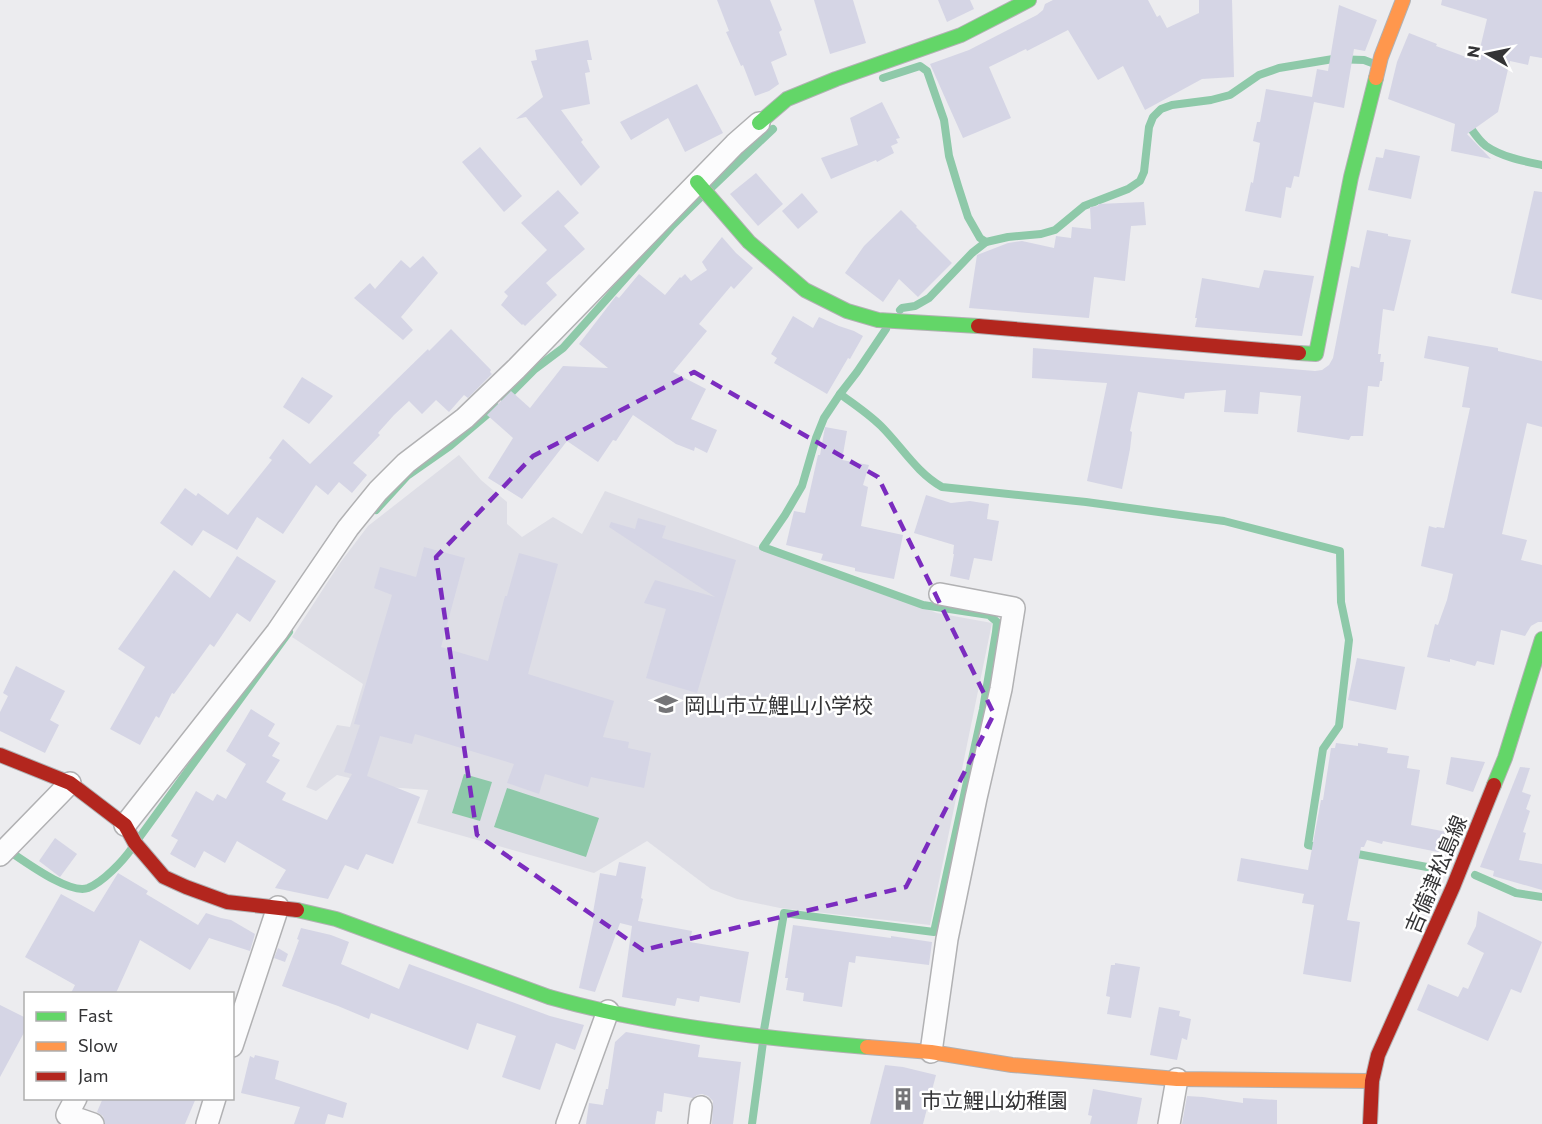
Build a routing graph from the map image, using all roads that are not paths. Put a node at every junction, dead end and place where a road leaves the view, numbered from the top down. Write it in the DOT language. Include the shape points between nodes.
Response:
graph roads {
  1 [pos="1029,0"];
  2 [pos="1403,0"];
  3 [pos="759,123"];
  4 [pos="697,182"];
  5 [pos="940,594"];
  6 [pos="1542,639"];
  7 [pos="0,754"];
  8 [pos="69,783"];
  9 [pos="125,825"];
  10 [pos="0,855"];
  11 [pos="278,907"];
  12 [pos="608,1011"];
  13 [pos="234,1040"];
  14 [pos="931,1052"];
  15 [pos="1177,1079"];
  16 [pos="1372,1081"];
  17 [pos="75,1100"];
  18 [pos="214,1100"];
  19 [pos="93,1124"];
  20 [pos="207,1124"];
  21 [pos="567,1124"];
  22 [pos="1169,1124"];
  23 [pos="1370,1124"];
  1 -- 3 [label="street" via="961,35 787,99"];
  2 -- 4 [label="street" via="1381,57 1351,177 1316,354 878,320 847,311 786,275 749,242"];
  3 -- 4 [label="street"];
  4 -- 9 [label="street" via="516,369 465,418 378,490 277,632"];
  5 -- 14 [label="street" via="1014,609 1001,689 947,939"];
  6 -- 16 [label="street, 吉備津松島線" via="1505,758 1378,1055"];
  7 -- 8 [label="street"];
  8 -- 9 [label="street"];
  8 -- 10 [label="street"];
  9 -- 11 [label="street" via="164,877 227,902"];
  11 -- 12 [label="street" via="336,919 549,997"];
  11 -- 13 [label="street"];
  12 -- 14 [label="street" via="789,1040"];
  12 -- 21 [label="street"];
  14 -- 15 [label="street" via="1012,1065"];
  15 -- 16 [label="street"];
  15 -- 22 [label="street"];
  16 -- 23 [label="street, 吉備津松島線"];
  17 -- 19 [label="street" via="67,1115"];
  18 -- 20 [label="street"];
}
